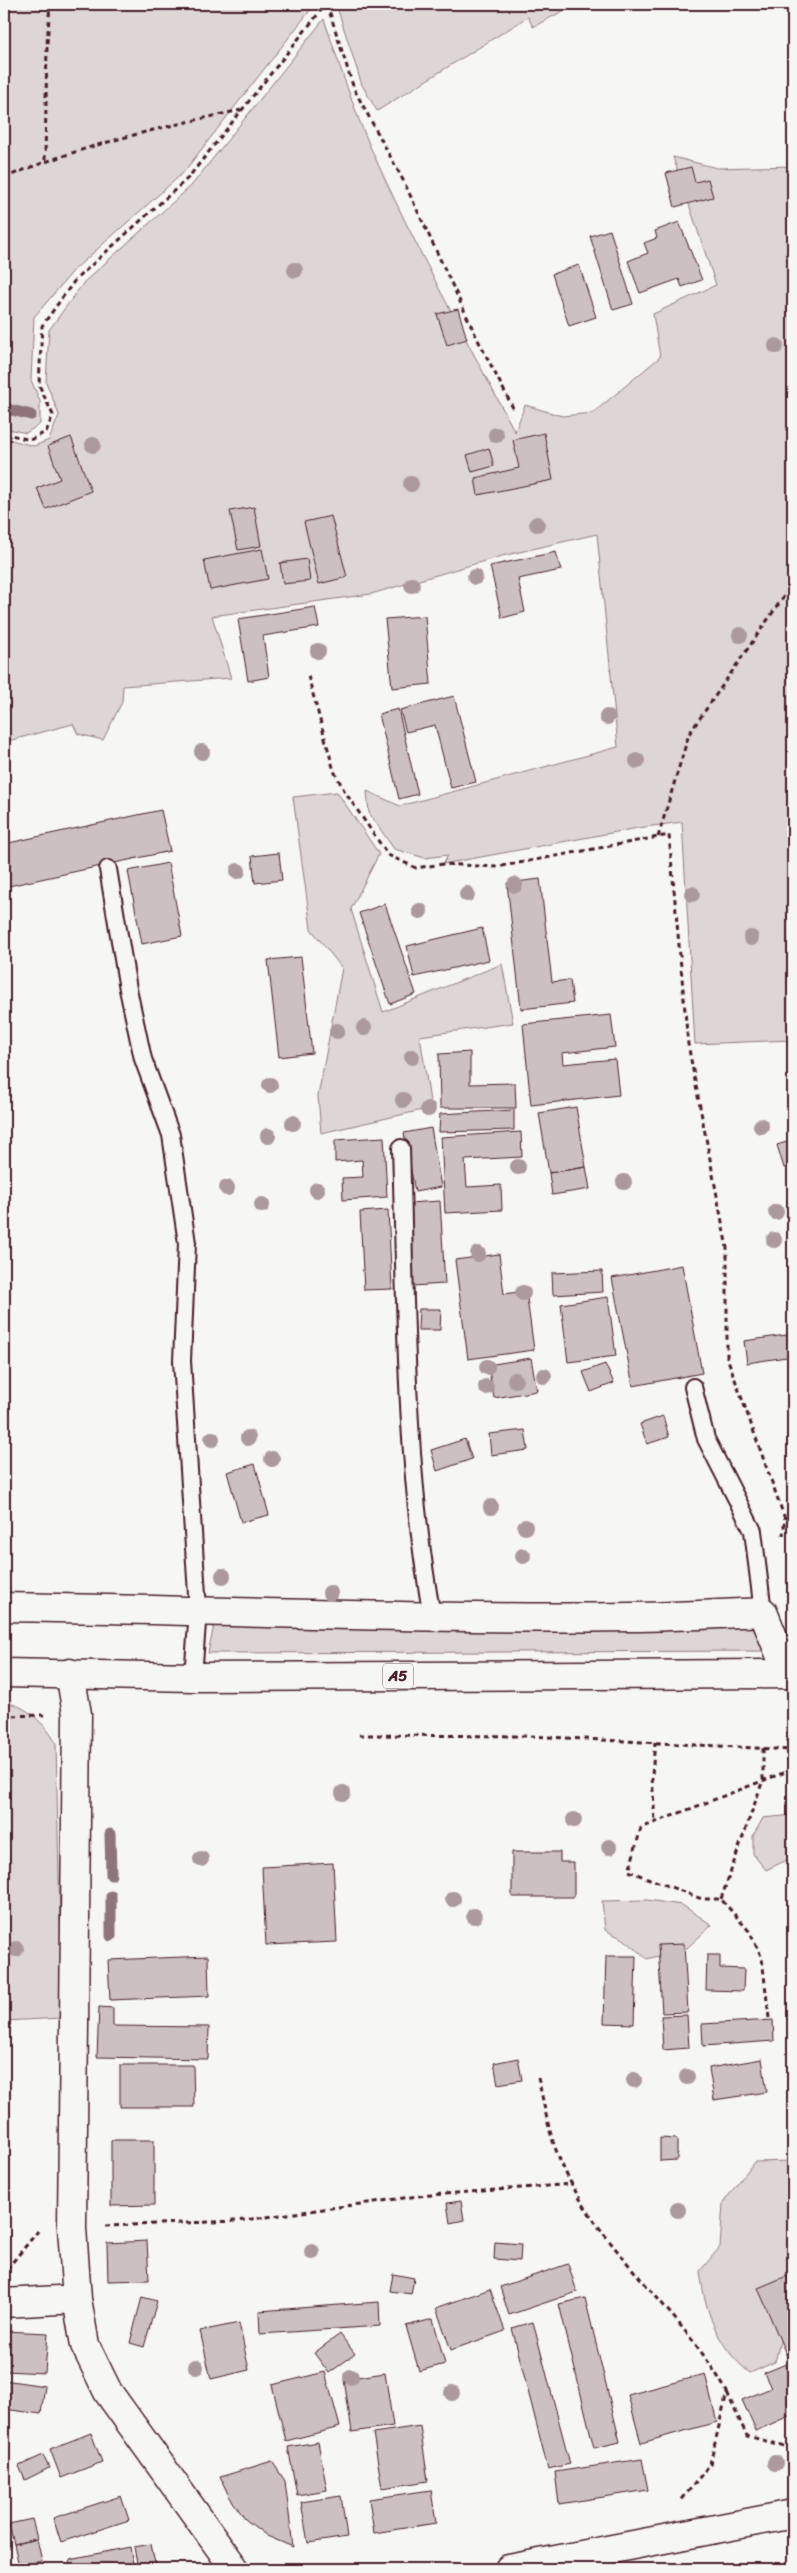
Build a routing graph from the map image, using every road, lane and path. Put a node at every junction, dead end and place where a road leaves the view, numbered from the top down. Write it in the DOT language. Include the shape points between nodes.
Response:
graph roads {
  1 [pos="50,4"];
  2 [pos="327,4"];
  3 [pos="242,110"];
  4 [pos="45,161"];
  5 [pos="4,178"];
  6 [pos="513,408"];
  7 [pos="4,433"];
  8 [pos="793,583"];
  9 [pos="308,676"];
  10 [pos="658,837"];
  11 [pos="108,869"];
  12 [pos="401,1148"];
  13 [pos="693,1387"];
  14 [pos="793,1511"];
  15 [pos="785,1519"];
  16 [pos="783,1538"];
  17 [pos="4,1607"];
  18 [pos="198,1610"];
  19 [pos="763,1612"];
  20 [pos="432,1616"];
  21 [pos="4,1673"];
  22 [pos="70,1673"];
  23 [pos="791,1674"];
  24 [pos="192,1678"];
  25 [pos="77,1714"];
  26 [pos="4,1716"];
  27 [pos="359,1735"];
  28 [pos="654,1742"];
  29 [pos="764,1748"];
  30 [pos="793,1750"];
  31 [pos="793,1769"];
  32 [pos="763,1780"];
  33 [pos="655,1822"];
  34 [pos="721,1899"];
  35 [pos="769,2018"];
  36 [pos="538,2078"];
  37 [pos="573,2184"];
  38 [pos="72,2228"];
  39 [pos="77,2299"];
  40 [pos="4,2303"];
  41 [pos="726,2392"];
  42 [pos="793,2448"];
  43 [pos="679,2503"];
  44 [pos="793,2514"];
  45 [pos="235,2569"];
  46 [pos="509,2569"];
  1 -- 4 [label="path"];
  2 -- 3 [label="path"];
  2 -- 6 [label="path" via="354,89 404,182"];
  3 -- 4 [label="path" via="119,137"];
  3 -- 7 [label="path" via="188,178 75,280 42,326 39,386 53,415 46,432 30,440"];
  4 -- 5 [label="path"];
  8 -- 10 [label="path" via="690,734"];
  9 -- 10 [label="path" via="334,771 345,792 388,854 416,868 443,864 497,867"];
  10 -- 15 [label="path" via="669,835 688,1044 726,1248 727,1357"];
  11 -- 18 [label="lane" via="143,1059 172,1135 187,1243 182,1361"];
  12 -- 20 [label="lane" via="410,1446 419,1536"];
  13 -- 19 [label="lane" via="706,1439 753,1531"];
  14 -- 15 [label="path"];
  15 -- 16 [label="path"];
  17 -- 18 [label="main road"];
  18 -- 20 [label="main road"];
  18 -- 24 [label="lane"];
  19 -- 20 [label="main road" via="630,1617"];
  19 -- 23 [label="main road"];
  21 -- 22 [label="main road, A5 / A5"];
  22 -- 24 [label="main road, A5 / A5"];
  22 -- 25 [label="main road"];
  23 -- 24 [label="main road, A5 / A5"];
  25 -- 26 [label="path"];
  25 -- 38 [label="main road"];
  27 -- 28 [label="path" via="528,1736"];
  28 -- 29 [label="path"];
  28 -- 33 [label="path"];
  29 -- 30 [label="path"];
  29 -- 32 [label="path"];
  31 -- 32 [label="path"];
  32 -- 33 [label="path"];
  32 -- 34 [label="path"];
  33 -- 34 [label="path" via="641,1828 629,1871 702,1899"];
  34 -- 35 [label="path" via="749,1931 762,1958"];
  36 -- 37 [label="path" via="558,2155"];
  37 -- 38 [label="path" via="418,2196 237,2221"];
  37 -- 41 [label="path" via="604,2234 710,2361"];
  38 -- 39 [label="main road"];
  39 -- 40 [label="main road"];
  39 -- 45 [label="main road" via="85,2345 108,2392"];
  41 -- 42 [label="path" via="747,2436"];
  41 -- 43 [label="path" via="710,2464"];
  44 -- 46 [label="main road"];
}
